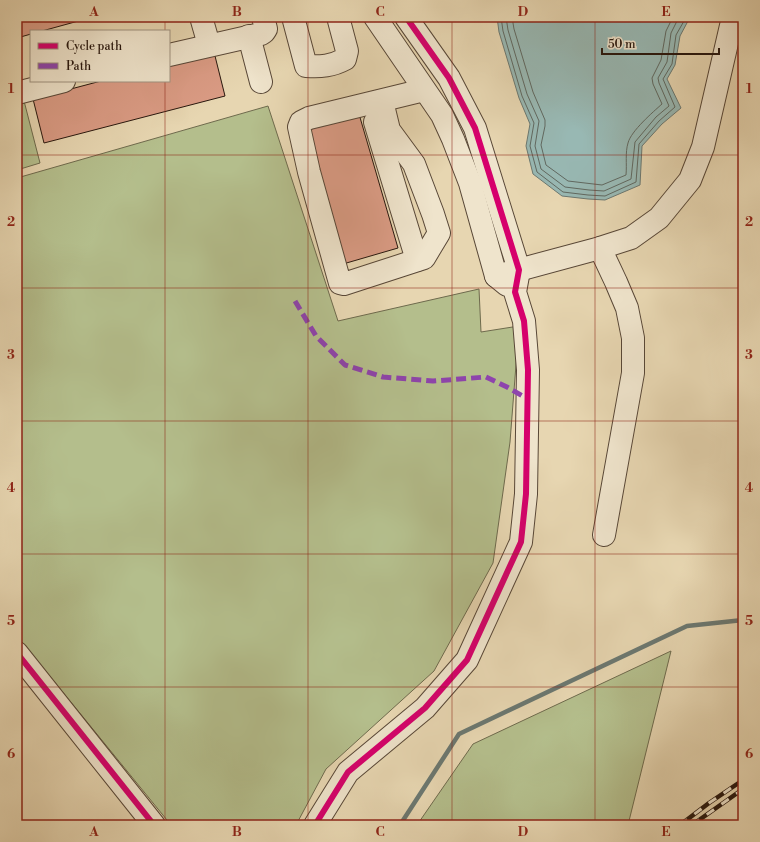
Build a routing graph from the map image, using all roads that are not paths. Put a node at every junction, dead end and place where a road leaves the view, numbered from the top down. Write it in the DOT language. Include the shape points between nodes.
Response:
graph roads {
  1 [pos="201,17"];
  2 [pos="262,17"];
  3 [pos="293,17"];
  4 [pos="338,17"];
  5 [pos="376,17"];
  6 [pos="406,17"];
  7 [pos="733,17"];
  8 [pos="249,36"];
  9 [pos="209,45"];
  10 [pos="170,55"];
  11 [pos="60,82"];
  12 [pos="261,82"];
  13 [pos="424,90"];
  14 [pos="17,93"];
  15 [pos="376,102"];
  16 [pos="600,248"];
  17 [pos="417,260"];
  18 [pos="520,270"];
  19 [pos="496,276"];
  20 [pos="515,292"];
  21 [pos="604,535"];
  22 [pos="17,653"];
  23 [pos="154,825"];
  24 [pos="315,825"];
  1 -- 9 [label="street"];
  2 -- 8 [label="street" via="266,29 264,32"];
  3 -- 4 [label="street" via="306,66 321,67 345,60 347,52"];
  5 -- 13 [label="street"];
  6 -- 18 [label="street" via="449,78 475,128"];
  7 -- 16 [label="street" via="703,147 690,180 658,218 631,238"];
  8 -- 9 [label="street"];
  8 -- 12 [label="street"];
  9 -- 10 [label="street"];
  11 -- 14 [label="street"];
  13 -- 15 [label="street"];
  13 -- 19 [label="street" via="442,115 453,139 470,183"];
  15 -- 17 [label="street"];
  15 -- 17 [label="street" via="388,130 414,164 439,233 424,258"];
  15 -- 17 [label="street" via="301,122 299,127 309,172 340,283 344,284"];
  16 -- 18 [label="street"];
  16 -- 21 [label="street" via="627,308 633,338 633,373"];
  18 -- 19 [label="street"];
  18 -- 20 [label="street"];
  19 -- 20 [label="street"];
  20 -- 24 [label="street" via="524,321 528,370 526,494 520,542 467,660 425,708 348,772"];
  22 -- 23 [label="street"];
}
